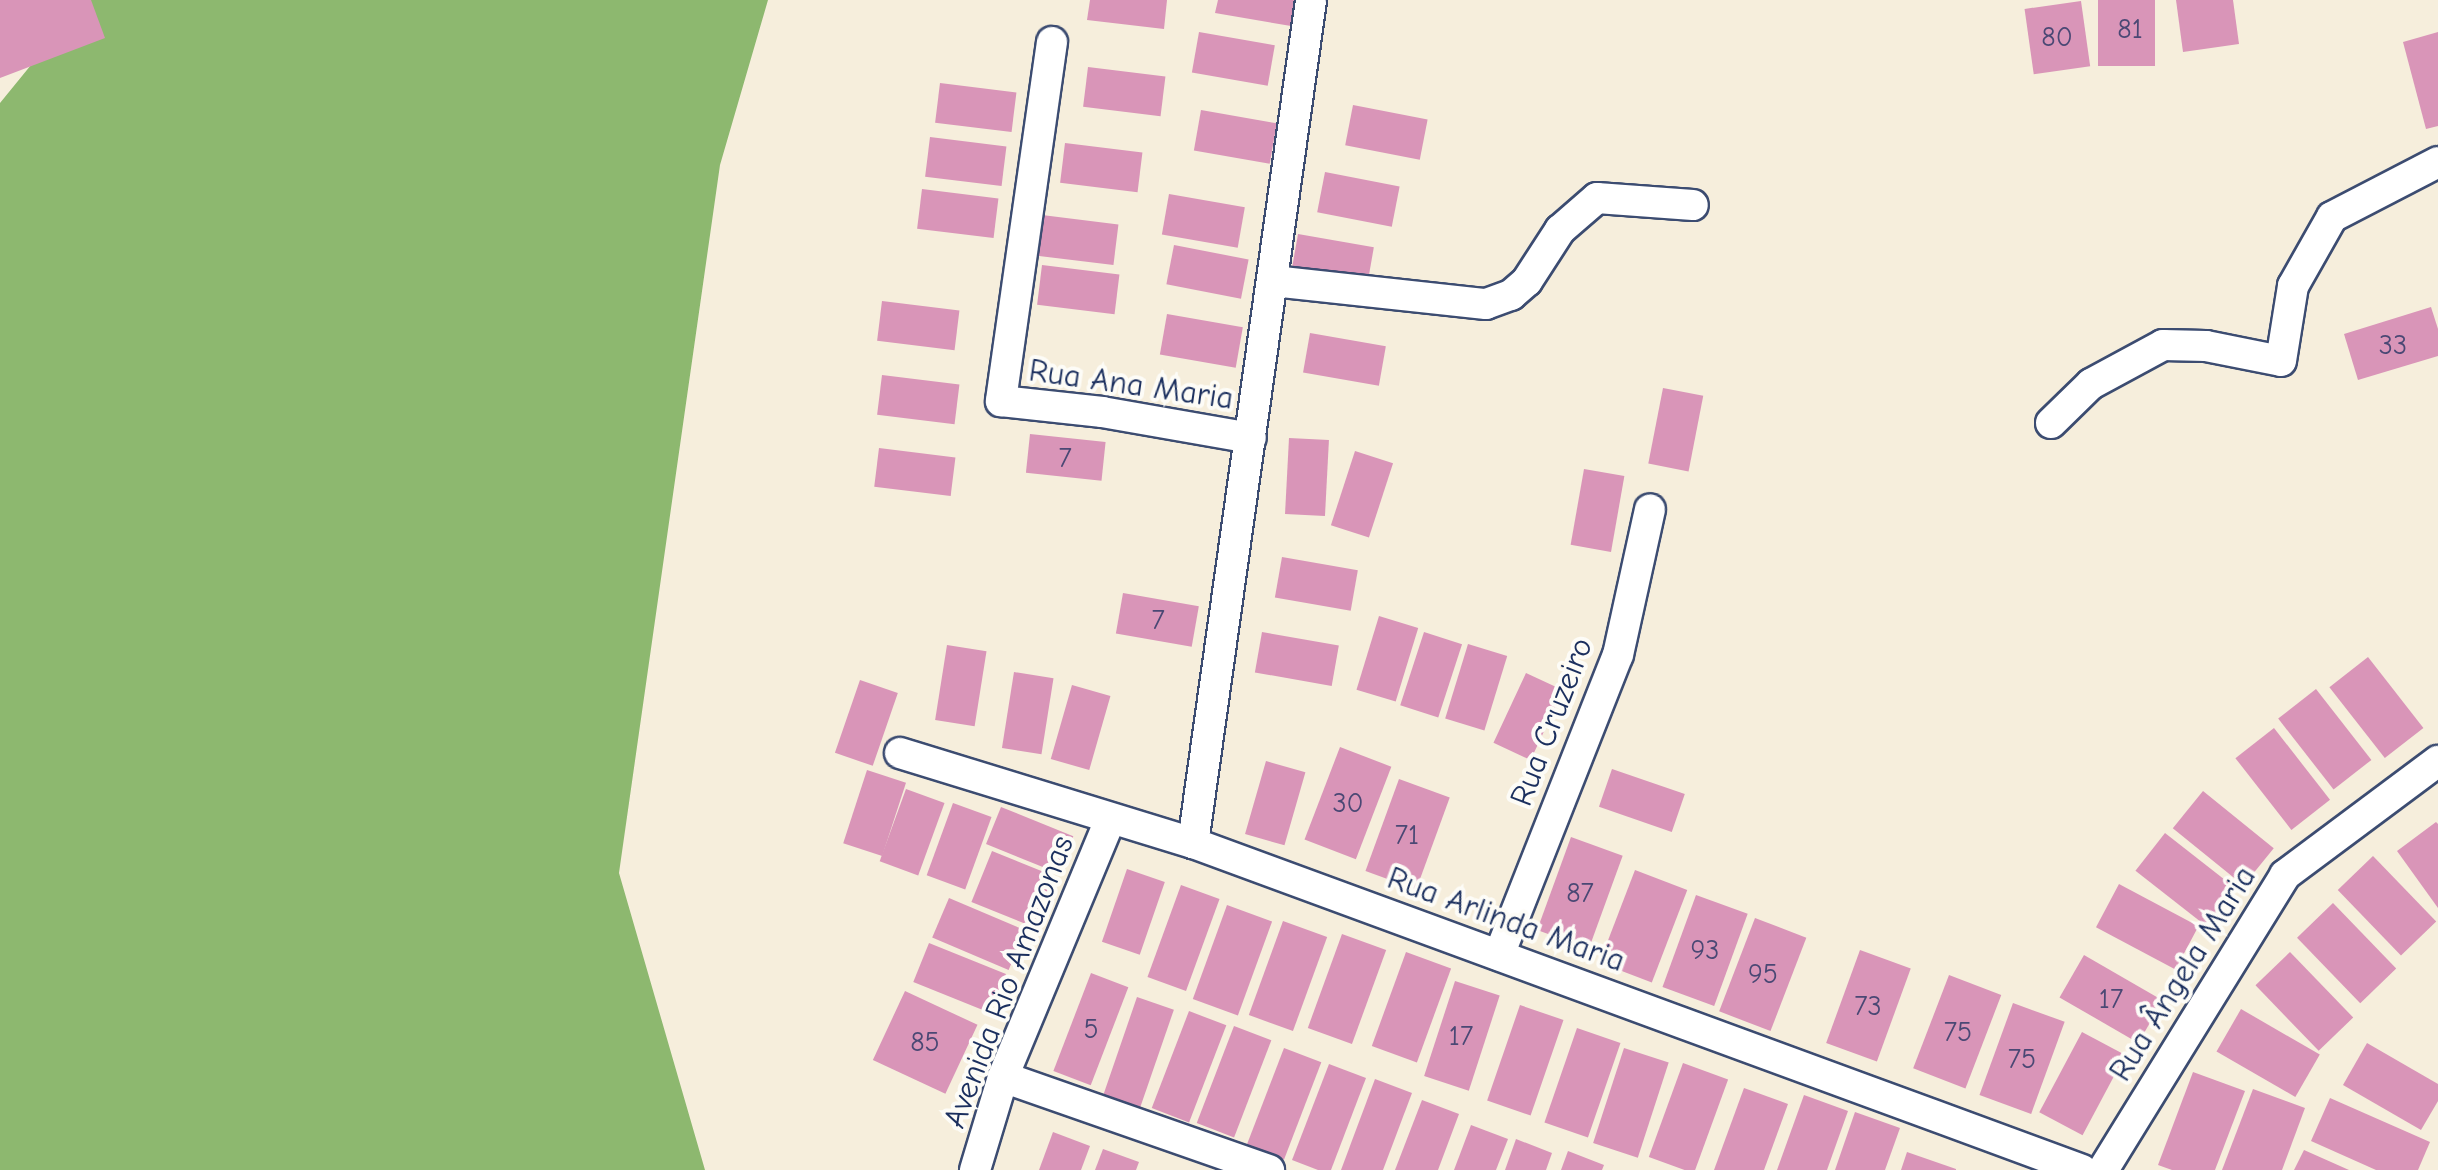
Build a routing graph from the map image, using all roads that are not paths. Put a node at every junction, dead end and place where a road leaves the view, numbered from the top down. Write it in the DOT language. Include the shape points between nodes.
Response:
graph roads {
  1 [pos="1311,0"];
  2 [pos="1052,42"];
  3 [pos="2438,162"];
  4 [pos="1693,205"];
  5 [pos="1273,282"];
  6 [pos="2051,423"];
  7 [pos="1251,438"];
  8 [pos="1650,509"];
  9 [pos="900,753"];
  10 [pos="2438,761"];
  11 [pos="1110,820"];
  12 [pos="1193,843"];
  13 [pos="1498,954"];
  14 [pos="1003,1077"];
  15 [pos="975,1170"];
  16 [pos="1269,1170"];
  17 [pos="2082,1170"];
  18 [pos="2102,1170"];
  1 -- 5 [label="street"];
  2 -- 7 [label="street, Rua Ana Maria" via="1001,401"];
  3 -- 6 [label="street" via="2332,218 2293,286 2280,361 2164,345 2091,384"];
  4 -- 5 [label="street" via="1596,198 1560,230 1527,282 1486,304"];
  5 -- 7 [label="street"];
  7 -- 12 [label="street"];
  8 -- 13 [label="street, Rua Cruzeiro" via="1618,655"];
  9 -- 11 [label="street, Rua Arlinda Maria"];
  10 -- 18 [label="street, Rua Ângela Maria" via="2285,875"];
  11 -- 12 [label="street, Rua Arlinda Maria"];
  11 -- 14 [label="street, Avenida Rio Amazonas"];
  12 -- 13 [label="street, Rua Arlinda Maria"];
  13 -- 17 [label="street, Rua Arlinda Maria"];
  14 -- 15 [label="street, Avenida Rio Amazonas"];
  14 -- 16 [label="street"];
}
